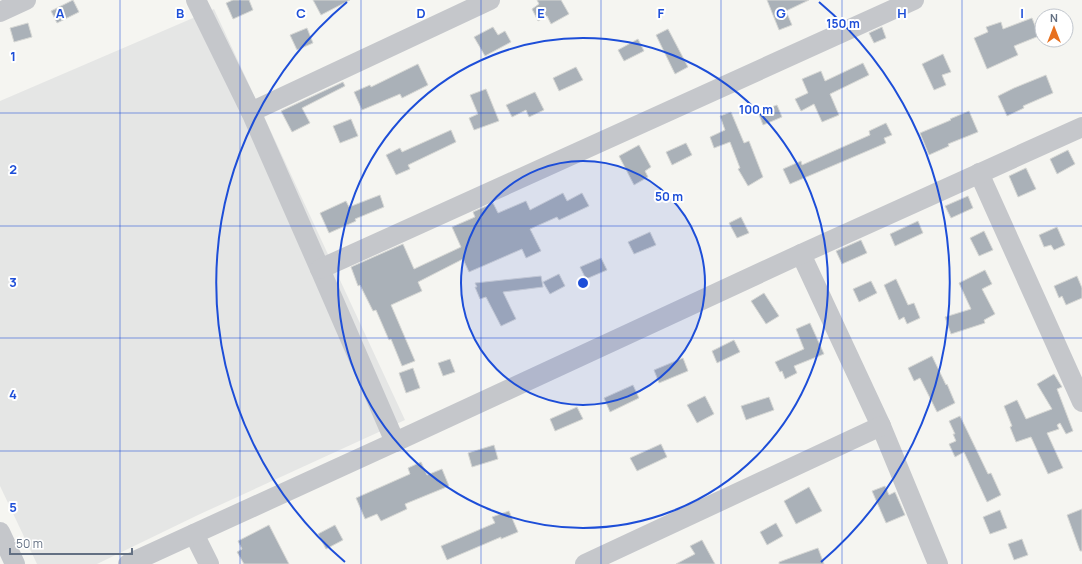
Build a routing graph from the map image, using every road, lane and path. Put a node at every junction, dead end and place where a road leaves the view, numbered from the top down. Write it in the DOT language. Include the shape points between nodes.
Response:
graph roads {
  1 [pos="26,0"];
  2 [pos="196,0"];
  3 [pos="490,0"];
  4 [pos="914,0"];
  5 [pos="0,12"];
  6 [pos="251,112"];
  7 [pos="1082,127"];
  8 [pos="979,173"];
  9 [pos="801,254"];
  10 [pos="320,269"];
  11 [pos="1082,402"];
  12 [pos="881,426"];
  13 [pos="394,442"];
  14 [pos="0,532"];
  15 [pos="194,534"];
  16 [pos="15,564"];
  17 [pos="128,564"];
  18 [pos="209,564"];
  19 [pos="585,564"];
  20 [pos="938,564"];
  1 -- 5 [label="street"];
  2 -- 6 [label="street"];
  3 -- 6 [label="street"];
  4 -- 10 [label="street"];
  6 -- 10 [label="street"];
  7 -- 8 [label="street"];
  8 -- 9 [label="street"];
  8 -- 11 [label="street"];
  9 -- 12 [label="street"];
  9 -- 13 [label="street"];
  10 -- 13 [label="street"];
  12 -- 19 [label="street"];
  12 -- 20 [label="street"];
  13 -- 15 [label="street"];
  14 -- 16 [label="street"];
  15 -- 17 [label="street"];
  15 -- 18 [label="street"];
}
